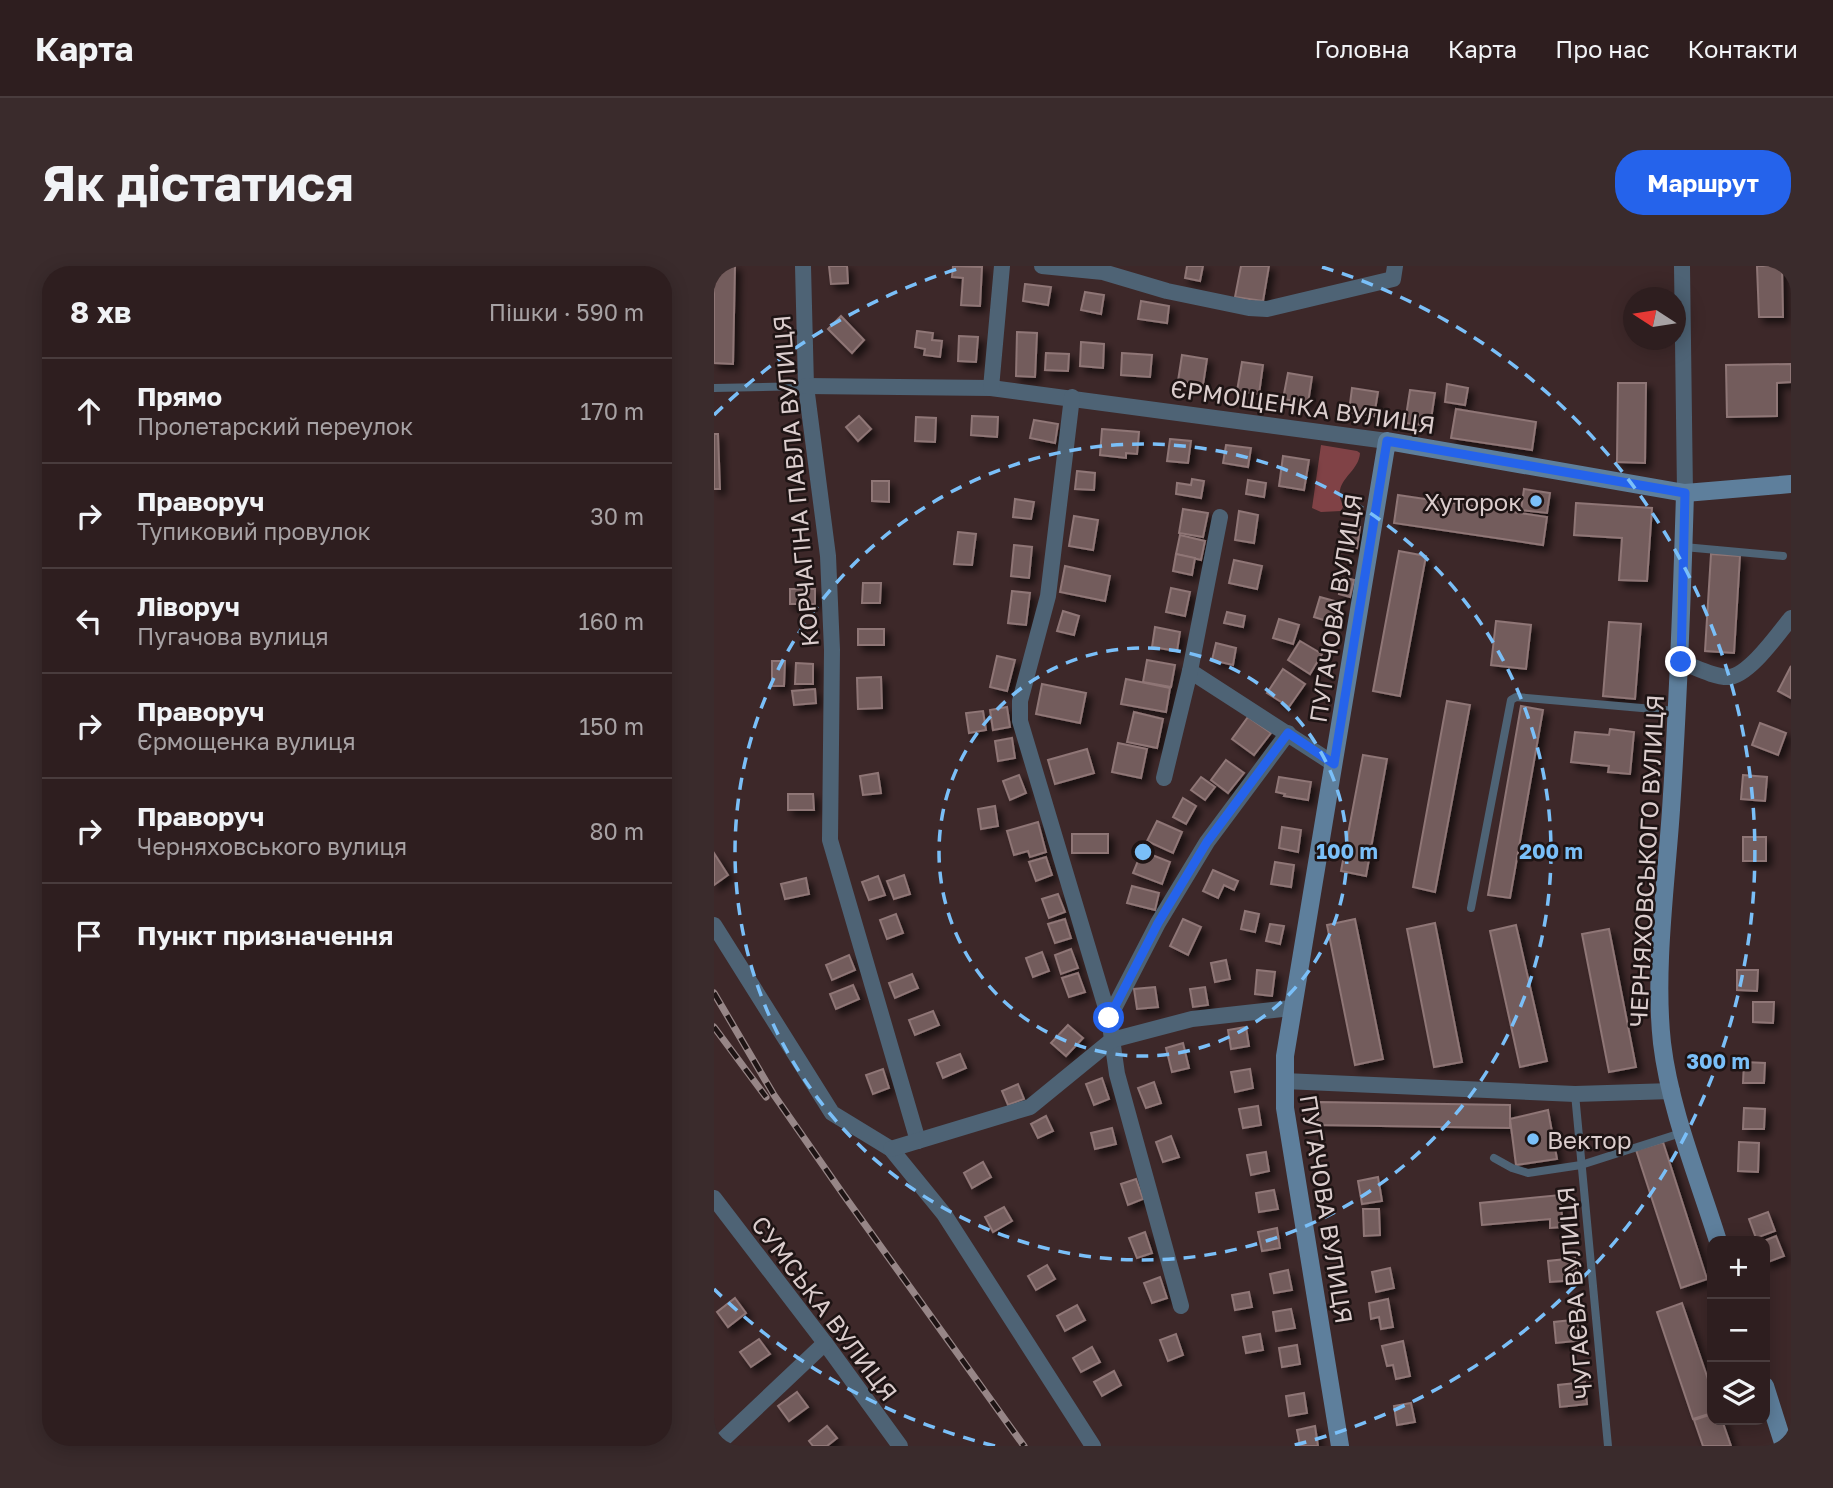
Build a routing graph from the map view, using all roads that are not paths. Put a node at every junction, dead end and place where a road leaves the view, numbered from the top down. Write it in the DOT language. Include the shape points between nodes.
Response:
graph roads {
  1 [pos="803,266"];
  2 [pos="1002,266"];
  3 [pos="1042,266"];
  4 [pos="1395,266"];
  5 [pos="1682,266"];
  6 [pos="806,386"];
  7 [pos="991,387"];
  8 [pos="714,388"];
  9 [pos="1072,397"];
  10 [pos="1387,441"];
  11 [pos="1791,484"];
  12 [pos="1685,493"];
  13 [pos="1220,517"];
  14 [pos="1684,547"];
  15 [pos="1783,556"];
  16 [pos="1791,618"];
  17 [pos="1681,662"];
  18 [pos="1190,671"];
  19 [pos="1678,711"];
  20 [pos="1288,733"];
  21 [pos="1334,764"];
  22 [pos="1164,778"];
  23 [pos="1471,908"];
  24 [pos="714,925"];
  25 [pos="1292,1008"];
  26 [pos="1109,1018"];
  27 [pos="1112,1040"];
  28 [pos="1284,1081"];
  29 [pos="1672,1091"];
  30 [pos="1575,1094"];
  31 [pos="1684,1133"];
  32 [pos="918,1141"];
  33 [pos="891,1149"];
  34 [pos="1494,1158"];
  35 [pos="1581,1165"];
  36 [pos="714,1198"];
  37 [pos="1716,1236"];
  38 [pos="1181,1306"];
  39 [pos="825,1343"];
  40 [pos="1770,1402"];
  41 [pos="716,1446"];
  42 [pos="900,1446"];
  43 [pos="1093,1446"];
  44 [pos="1340,1446"];
  45 [pos="1608,1446"];
  46 [pos="1784,1446"];
  1 -- 6 [label="street, КОРЧАГІНА ПАВЛА ВУЛИЦЯ"];
  2 -- 7 [label="street"];
  3 -- 4 [label="street" via="1103,272 1267,309 1393,279"];
  5 -- 12 [label="street, ЧЕРНЯХОВСЬКОГО ВУЛИЦЯ"];
  6 -- 7 [label="street, ЄРМОЩЕНКА ВУЛИЦЯ"];
  6 -- 8 [label="lane"];
  6 -- 32 [label="street, КОРЧАГІНА ПАВЛА ВУЛИЦЯ" via="828,556 830,840"];
  7 -- 9 [label="street, ЄРМОЩЕНКА ВУЛИЦЯ"];
  9 -- 10 [label="street, ЄРМОЩЕНКА ВУЛИЦЯ"];
  9 -- 26 [label="street" via="1048,596 1020,701 1020,721"];
  10 -- 12 [label="street, ЄРМОЩЕНКА ВУЛИЦЯ"];
  10 -- 21 [label="street, ПУГАЧОВА ВУЛИЦЯ"];
  11 -- 12 [label="street, ЄРМОЩЕНКА ВУЛИЦЯ"];
  12 -- 14 [label="street, ЧЕРНЯХОВСЬКОГО ВУЛИЦЯ"];
  13 -- 18 [label="street"];
  14 -- 15 [label="lane"];
  14 -- 17 [label="street, ЧЕРНЯХОВСЬКОГО ВУЛИЦЯ"];
  16 -- 17 [label="street" via="1737,676 1725,677"];
  17 -- 19 [label="street, ЧЕРНЯХОВСЬКОГО ВУЛИЦЯ"];
  18 -- 20 [label="street"];
  18 -- 22 [label="street"];
  19 -- 23 [label="lane" via="1511,700"];
  19 -- 29 [label="street, ЧЕРНЯХОВСЬКОГО ВУЛИЦЯ" via="1660,1006"];
  20 -- 21 [label="street"];
  20 -- 26 [label="street" via="1207,842"];
  21 -- 25 [label="street, ПУГАЧОВА ВУЛИЦЯ"];
  24 -- 33 [label="street" via="832,1113"];
  25 -- 27 [label="street" via="1192,1018"];
  25 -- 28 [label="street, ПУГАЧОВА ВУЛИЦЯ"];
  26 -- 27 [label="street"];
  27 -- 32 [label="street" via="1030,1107"];
  27 -- 38 [label="street" via="1116,1074"];
  28 -- 30 [label="street"];
  28 -- 44 [label="street, ПУГАЧОВА ВУЛИЦЯ" via="1284,1108"];
  29 -- 30 [label="street"];
  29 -- 31 [label="street, ЧЕРНЯХОВСЬКОГО ВУЛИЦЯ"];
  30 -- 35 [label="lane, ЧУГАЄВА ВУЛИЦЯ"];
  31 -- 35 [label="lane"];
  31 -- 37 [label="street, ЧЕРНЯХОВСЬКОГО ВУЛИЦЯ"];
  32 -- 33 [label="street"];
  33 -- 43 [label="street" via="944,1214"];
  34 -- 35 [label="lane" via="1528,1172"];
  35 -- 45 [label="lane, ЧУГАЄВА ВУЛИЦЯ"];
  36 -- 39 [label="street, СУМСЬКА ВУЛИЦЯ"];
  39 -- 41 [label="street"];
  39 -- 42 [label="street, СУМСЬКА ВУЛИЦЯ"];
  40 -- 46 [label="street"];
}
